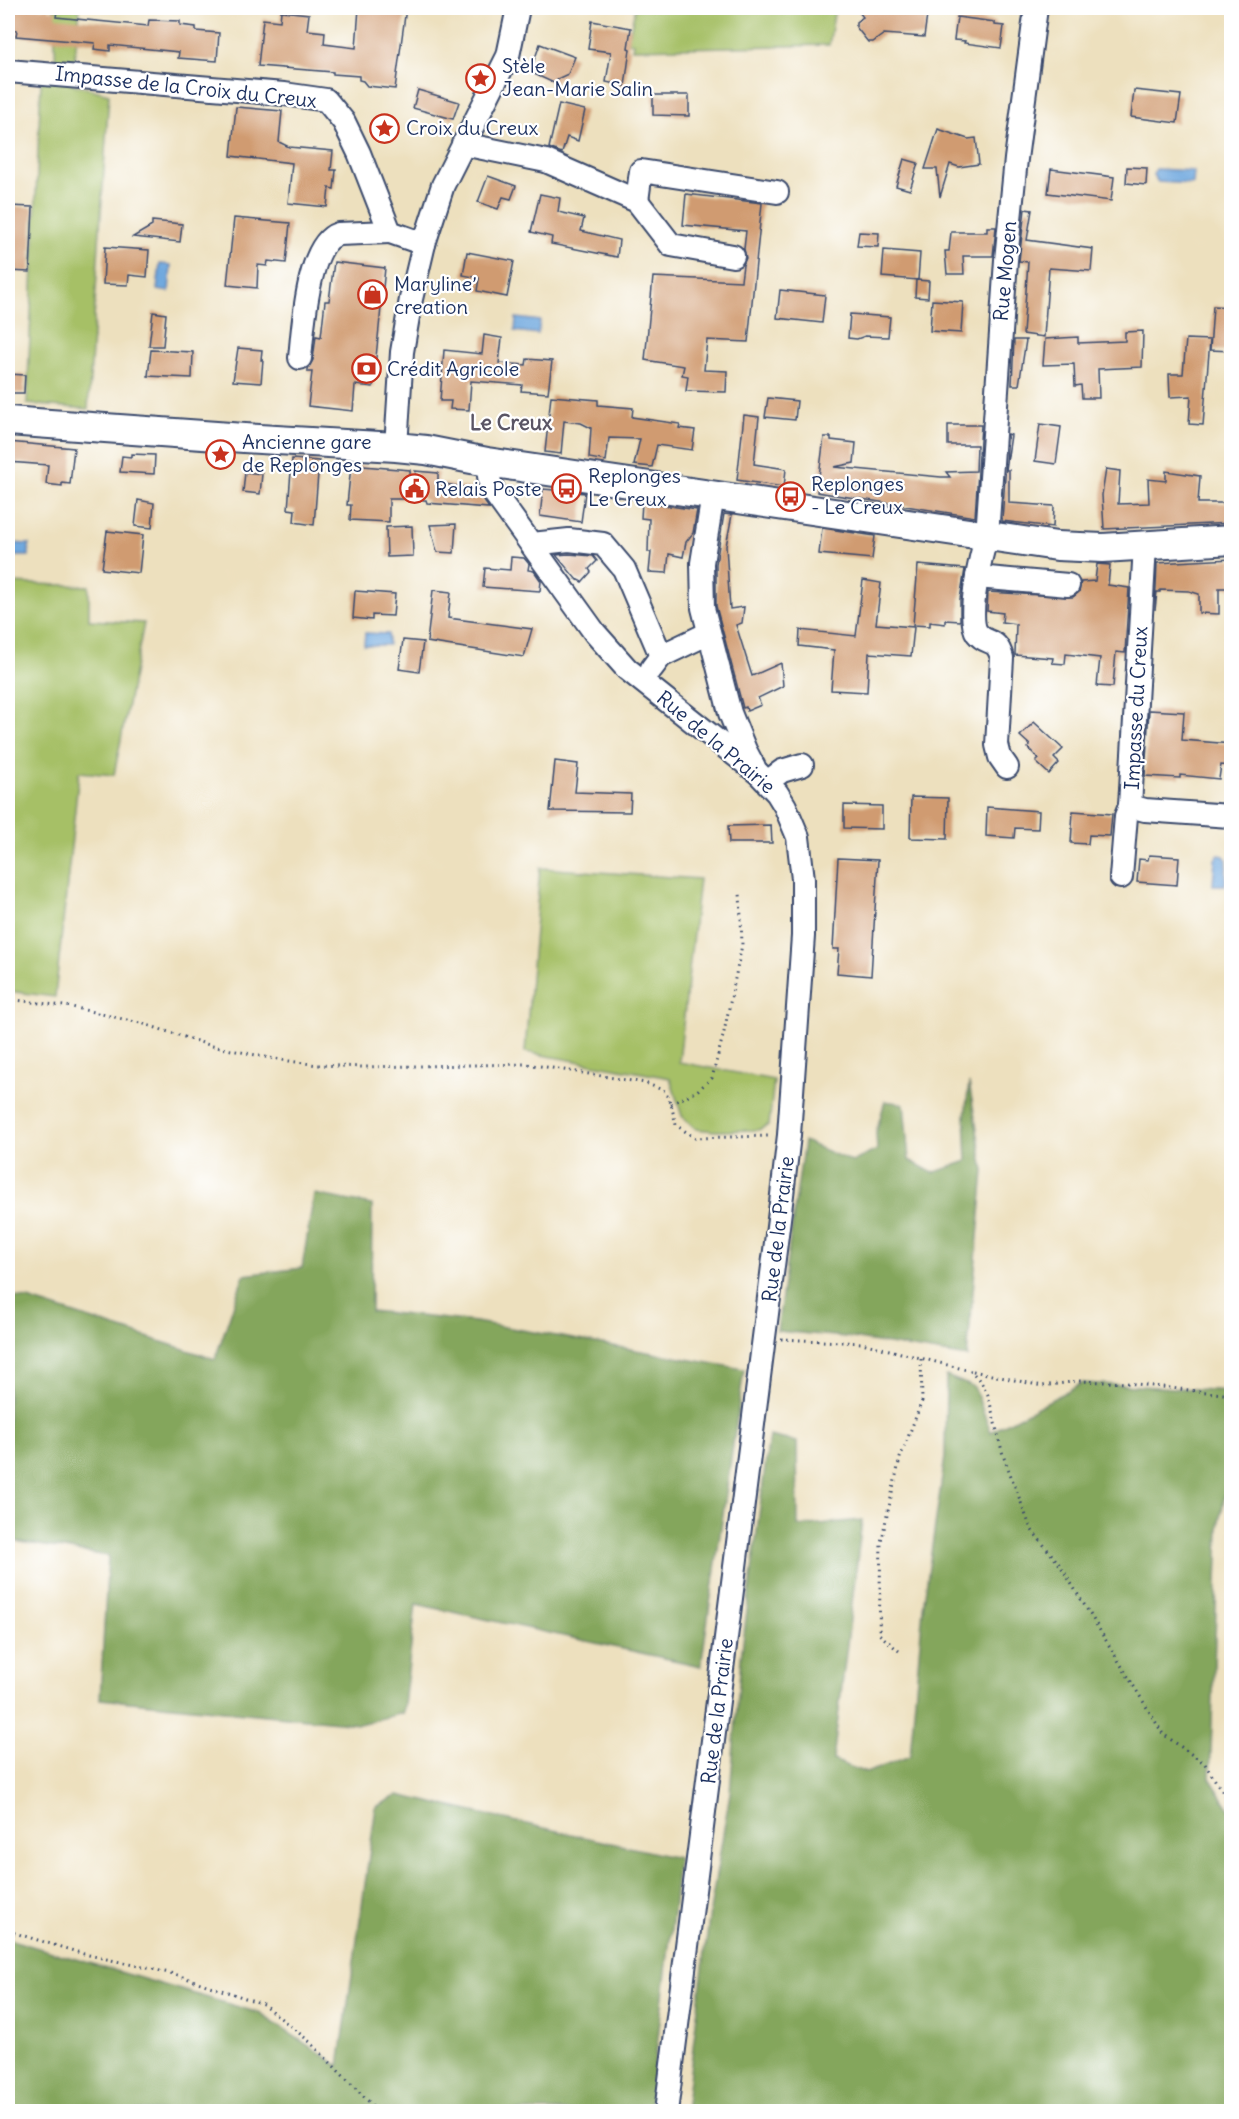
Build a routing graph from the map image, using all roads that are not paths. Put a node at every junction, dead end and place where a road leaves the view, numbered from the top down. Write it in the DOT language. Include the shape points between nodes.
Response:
graph roads {
  1 [pos="518,8"];
  2 [pos="1036,8"];
  3 [pos="8,70"];
  4 [pos="463,144"];
  5 [pos="777,192"];
  6 [pos="637,201"];
  7 [pos="390,232"];
  8 [pos="424,244"];
  9 [pos="733,256"];
  10 [pos="300,358"];
  11 [pos="8,421"];
  12 [pos="396,447"];
  13 [pos="487,462"];
  14 [pos="712,495"];
  15 [pos="987,536"];
  16 [pos="1232,540"];
  17 [pos="532,544"];
  18 [pos="1145,545"];
  19 [pos="977,577"];
  20 [pos="1068,585"];
  21 [pos="709,633"];
  22 [pos="662,656"];
  23 [pos="642,680"];
  24 [pos="730,713"];
  25 [pos="703,728"];
  26 [pos="802,765"];
  27 [pos="1006,767"];
  28 [pos="762,778"];
  29 [pos="1130,806"];
  30 [pos="1230,816"];
  31 [pos="1120,877"];
  32 [pos="666,2112"];
  1 -- 4 [label="street" via="508,56"];
  2 -- 15 [label="street, Rue Mogen" via="1006,260"];
  3 -- 7 [label="street, Impasse de la Croix du Creux" via="326,100 344,122"];
  4 -- 6 [label="street" via="546,161"];
  4 -- 8 [label="street" via="443,185"];
  5 -- 6 [label="street" via="641,171"];
  6 -- 9 [label="street" via="671,245"];
  7 -- 8 [label="street"];
  7 -- 10 [label="street" via="330,236 321,249 308,289"];
  8 -- 12 [label="street" via="402,352"];
  11 -- 12 [label="main road"];
  12 -- 13 [label="main road"];
  13 -- 14 [label="main road"];
  13 -- 17 [label="street, Rue de la Prairie" via="495,494"];
  14 -- 15 [label="main road"];
  14 -- 21 [label="street" via="702,582"];
  15 -- 18 [label="main road" via="1057,546"];
  15 -- 19 [label="street, Rue Mogen"];
  16 -- 18 [label="main road"];
  17 -- 22 [label="street" via="569,540 603,544 624,569"];
  17 -- 23 [label="street, Rue de la Prairie" via="595,633"];
  18 -- 29 [label="street, Impasse du Creux"];
  19 -- 20 [label="street"];
  19 -- 27 [label="street, Rue Mogen" via="975,631 993,642 1002,658 997,745"];
  21 -- 22 [label="street"];
  21 -- 24 [label="street"];
  22 -- 23 [label="street"];
  23 -- 25 [label="street, Rue de la Prairie"];
  24 -- 25 [label="street"];
  24 -- 28 [label="street"];
  25 -- 28 [label="street, Rue de la Prairie"];
  26 -- 28 [label="street"];
  28 -- 32 [label="street, Rue de la Prairie" via="793,819 803,879 803,936 789,1135"];
  29 -- 30 [label="street, Impasse du Creux"];
  29 -- 31 [label="street"];
}
